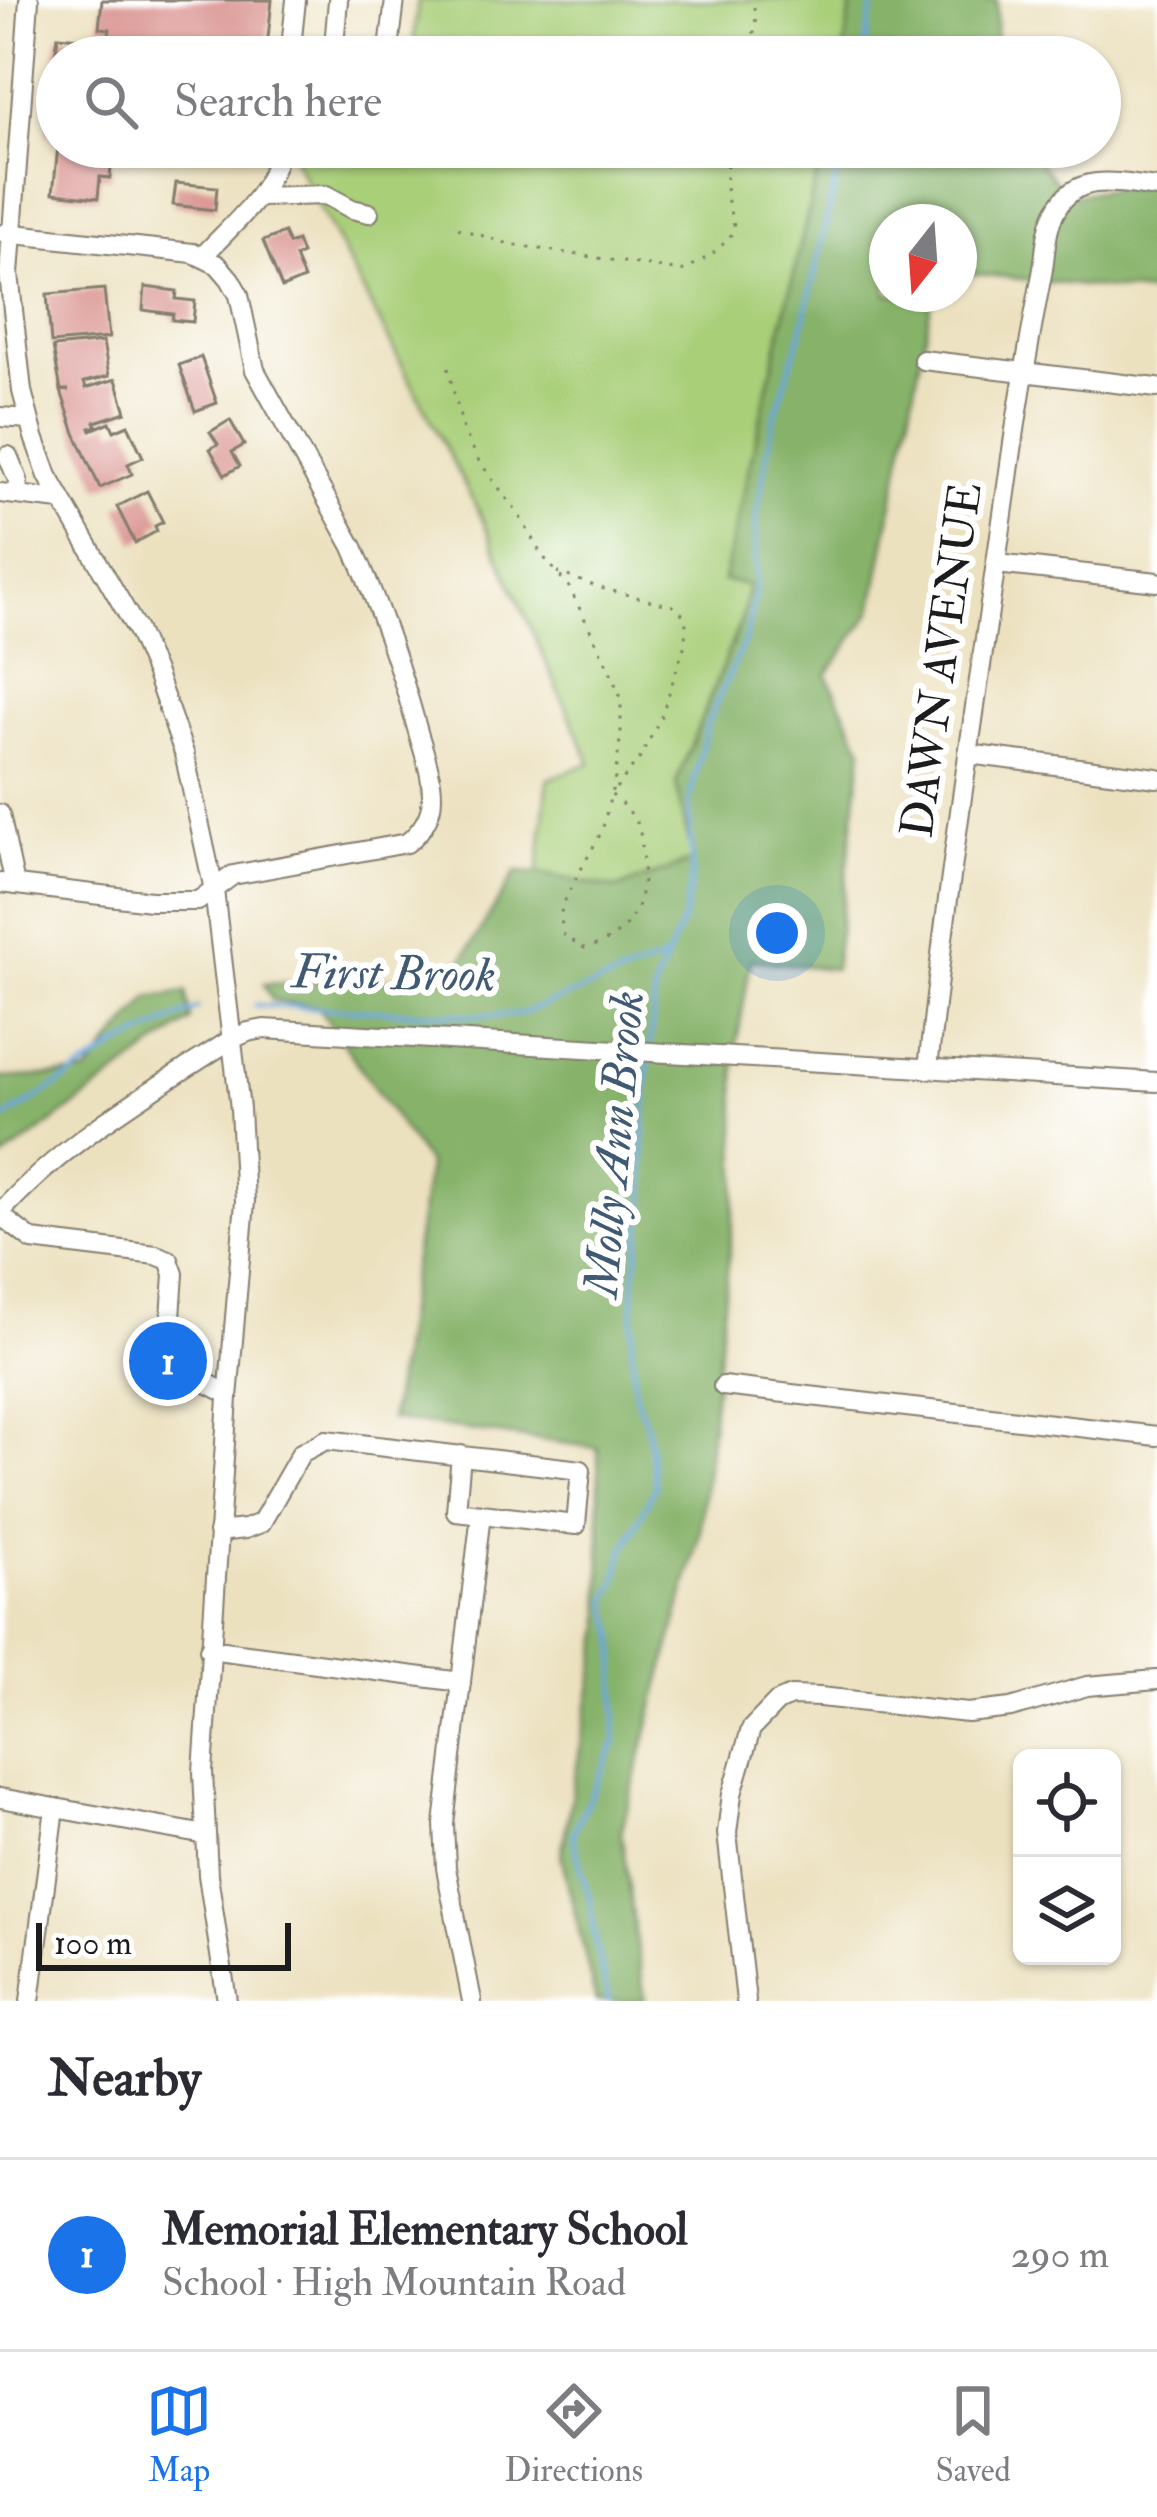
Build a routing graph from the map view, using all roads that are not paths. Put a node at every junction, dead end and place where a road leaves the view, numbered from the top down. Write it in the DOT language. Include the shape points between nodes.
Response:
graph roads {
  1 [pos="29,0"];
  2 [pos="296,0"];
  3 [pos="338,0"];
  4 [pos="394,0"];
  5 [pos="292,36"];
  6 [pos="335,36"];
  7 [pos="390,36"];
  8 [pos="0,60"];
  9 [pos="24,62"];
  10 [pos="274,168"];
  11 [pos="1157,188"];
  12 [pos="259,197"];
  13 [pos="369,213"];
  14 [pos="6,233"];
  15 [pos="203,256"];
  16 [pos="923,360"];
  17 [pos="1023,372"];
  18 [pos="1157,388"];
  19 [pos="0,417"];
  20 [pos="29,419"];
  21 [pos="4,456"];
  22 [pos="41,458"];
  23 [pos="8,494"];
  24 [pos="60,500"];
  25 [pos="997,564"];
  26 [pos="1157,582"];
  27 [pos="968,754"];
  28 [pos="1157,778"];
  29 [pos="0,814"];
  30 [pos="8,884"];
  31 [pos="214,890"];
  32 [pos="232,1039"];
  33 [pos="928,1069"];
  34 [pos="1157,1082"];
  35 [pos="0,1214"];
  36 [pos="723,1386"];
  37 [pos="228,1394"];
  38 [pos="1157,1436"];
  39 [pos="461,1455"];
  40 [pos="481,1514"];
  41 [pos="218,1532"];
  42 [pos="209,1649"];
  43 [pos="1157,1680"];
  44 [pos="460,1682"];
  45 [pos="0,1798"];
  46 [pos="55,1808"];
  47 [pos="206,1835"];
  48 [pos="30,2001"];
  49 [pos="227,2001"];
  50 [pos="472,2001"];
  51 [pos="746,2001"];
  1 -- 9 [label="street"];
  2 -- 5 [label="street"];
  3 -- 6 [label="street"];
  4 -- 7 [label="street"];
  8 -- 9 [label="street"];
  9 -- 14 [label="street"];
  10 -- 12 [label="street"];
  11 -- 17 [label="street, DAWN AVENUE" via="1088,183 1059,205"];
  12 -- 13 [label="street" via="326,195"];
  12 -- 15 [label="street"];
  14 -- 15 [label="street"];
  14 -- 20 [label="street"];
  15 -- 31 [label="street" via="239,296 255,370 359,561 405,684 432,796 425,824 396,848 233,875"];
  16 -- 17 [label="street"];
  17 -- 18 [label="street"];
  17 -- 25 [label="street, DAWN AVENUE"];
  19 -- 20 [label="street"];
  20 -- 22 [label="street"];
  21 -- 22 [label="street"];
  21 -- 23 [label="street" via="18,480"];
  22 -- 24 [label="street"];
  23 -- 24 [label="street"];
  24 -- 31 [label="street" via="156,674 194,791"];
  25 -- 26 [label="street"];
  25 -- 27 [label="street, DAWN AVENUE"];
  27 -- 28 [label="street"];
  27 -- 33 [label="street, DAWN AVENUE"];
  29 -- 30 [label="street"];
  30 -- 31 [label="street" via="151,901 198,901"];
  31 -- 32 [label="street"];
  32 -- 33 [label="street" via="264,1029"];
  32 -- 35 [label="street" via="75,1145"];
  32 -- 37 [label="street" via="245,1202"];
  33 -- 34 [label="street"];
  35 -- 37 [label="street" via="32,1240 169,1260 176,1367"];
  36 -- 38 [label="street"];
  37 -- 41 [label="street"];
  39 -- 40 [label="street" via="456,1511"];
  39 -- 40 [label="street" via="581,1470 576,1525"];
  39 -- 41 [label="street" via="326,1440 301,1454 261,1522"];
  40 -- 44 [label="street"];
  41 -- 42 [label="street"];
  42 -- 44 [label="street"];
  42 -- 47 [label="street"];
  43 -- 51 [label="street" via="1087,1686 968,1713 820,1696 777,1702 751,1730 727,1833"];
  44 -- 50 [label="street" via="444,1845"];
  45 -- 46 [label="street"];
  46 -- 47 [label="street"];
  46 -- 48 [label="street"];
  47 -- 49 [label="street"];
}
